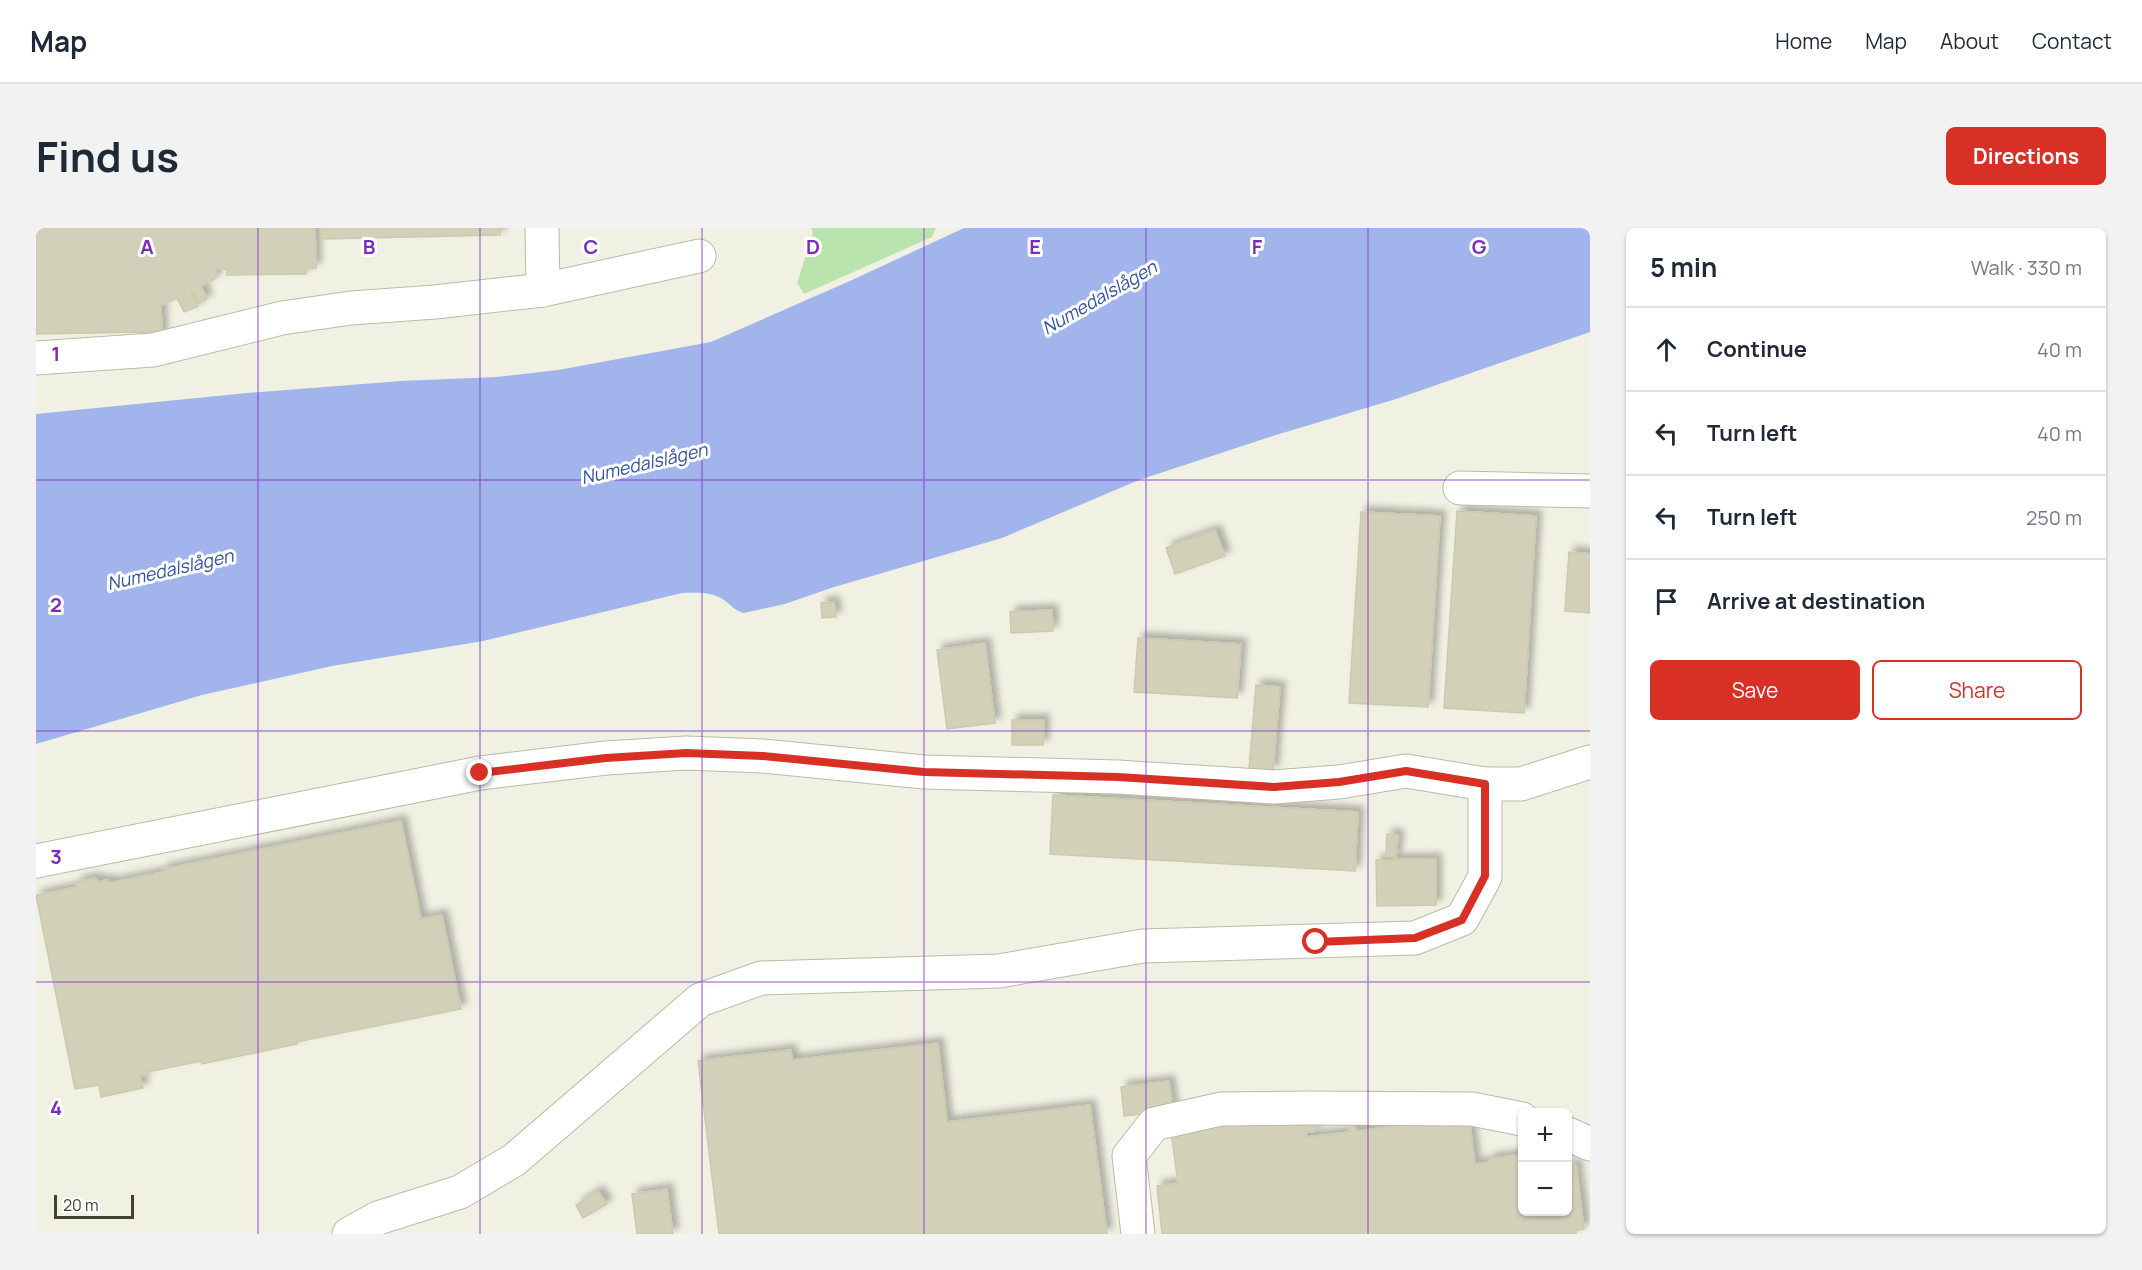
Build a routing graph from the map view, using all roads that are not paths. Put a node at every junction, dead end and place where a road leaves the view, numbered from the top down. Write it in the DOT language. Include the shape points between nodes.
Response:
graph roads {
  1 [pos="542,228"];
  2 [pos="699,256"];
  3 [pos="543,290"];
  4 [pos="36,358"];
  5 [pos="1460,488"];
  6 [pos="1590,491"];
  7 [pos="1590,762"];
  8 [pos="1485,784"];
  9 [pos="36,861"];
  10 [pos="1518,1118"];
  11 [pos="1572,1136"];
  12 [pos="1590,1144"];
  13 [pos="350,1234"];
  14 [pos="1138,1234"];
  1 -- 3 [label="lane"];
  2 -- 3 [label="lane"];
  3 -- 4 [label="lane" via="351,308 282,318 153,350"];
  5 -- 6 [label="lane"];
  7 -- 8 [label="lane" via="1521,784"];
  8 -- 9 [label="lane" via="1406,771 1274,787 1118,777 924,772 763,756 686,753 480,773"];
  8 -- 13 [label="lane" via="1485,876 1462,920 1415,938 1143,946 999,971 761,978 700,1000 514,1160 459,1192 378,1218"];
  10 -- 14 [label="lane" via="1472,1109 1221,1109 1154,1124 1129,1156"];
  11 -- 12 [label="lane"];
}
